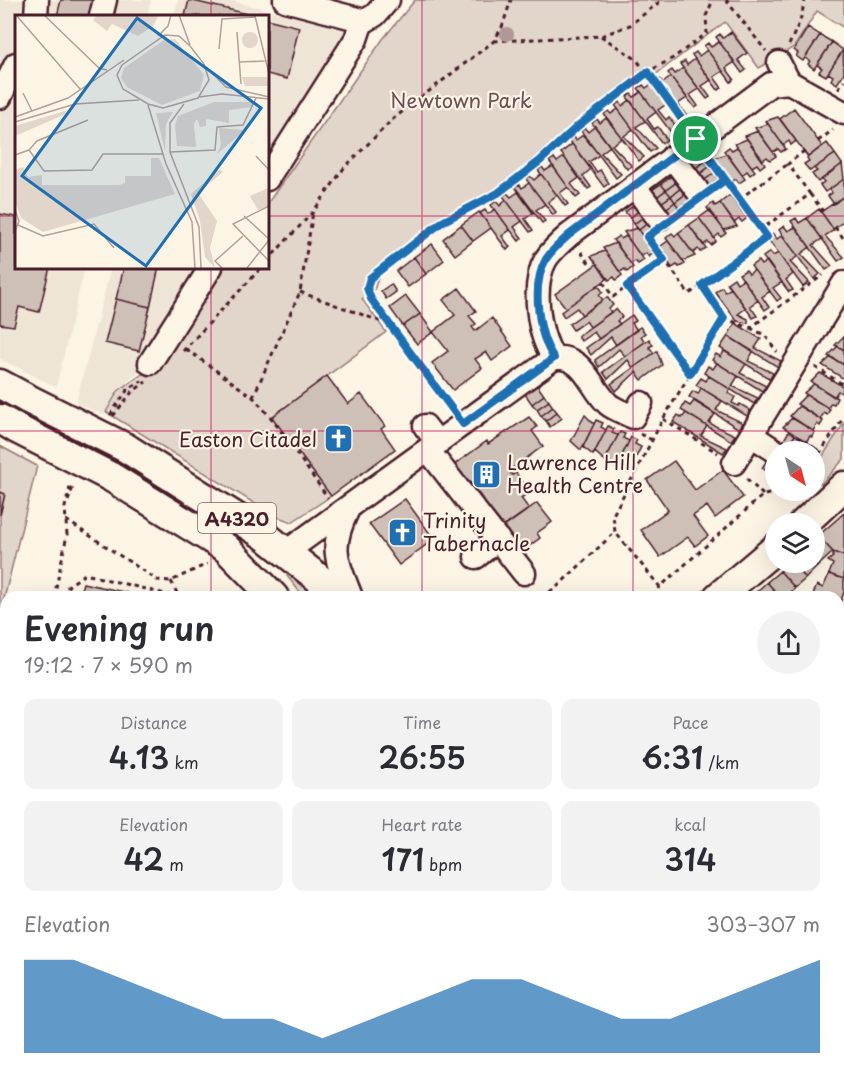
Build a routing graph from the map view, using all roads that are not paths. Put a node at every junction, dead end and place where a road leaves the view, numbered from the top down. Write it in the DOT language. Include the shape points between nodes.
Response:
graph roads {
  1 [pos="37,0"];
  2 [pos="105,0"];
  3 [pos="285,0"];
  4 [pos="388,0"];
  5 [pos="36,15"];
  6 [pos="101,15"];
  7 [pos="362,21"];
  8 [pos="15,66"];
  9 [pos="0,97"];
  10 [pos="844,113"];
  11 [pos="672,157"];
  12 [pos="268,177"];
  13 [pos="634,186"];
  14 [pos="703,191"];
  15 [pos="657,225"];
  16 [pos="210,268"];
  17 [pos="835,278"];
  18 [pos="554,358"];
  19 [pos="149,371"];
  20 [pos="0,384"];
  21 [pos="641,403"];
  22 [pos="8,424"];
  23 [pos="751,435"];
  24 [pos="430,440"];
  25 [pos="765,444"];
  26 [pos="734,463"];
  27 [pos="842,489"];
  28 [pos="344,512"];
  29 [pos="815,513"];
  30 [pos="498,539"];
  31 [pos="286,552"];
  32 [pos="476,557"];
  33 [pos="765,557"];
  34 [pos="524,573"];
  35 [pos="261,591"];
  36 [pos="263,591"];
  37 [pos="335,591"];
  38 [pos="349,591"];
  39 [pos="725,591"];
  1 -- 5 [label="street"];
  2 -- 6 [label="street"];
  3 -- 7 [label="street"];
  4 -- 7 [label="street" via="372,18"];
  7 -- 12 [label="street" via="356,39"];
  8 -- 9 [label="street"];
  10 -- 11 [label="street" via="784,72"];
  11 -- 13 [label="street"];
  11 -- 14 [label="street"];
  13 -- 15 [label="street"];
  13 -- 18 [label="street" via="569,235 546,260 540,283 539,321 546,347"];
  16 -- 19 [label="street"];
  17 -- 23 [label="street" via="795,364"];
  18 -- 21 [label="street" via="578,364 609,405 633,417"];
  18 -- 24 [label="street" via="463,424"];
  20 -- 31 [label="main road, A4320, bridge" via="126,448"];
  22 -- 35 [label="main road, A4320, bridge" via="111,477"];
  23 -- 25 [label="street"];
  23 -- 26 [label="street"];
  24 -- 28 [label="street"];
  24 -- 30 [label="street"];
  27 -- 29 [label="main road"];
  28 -- 31 [label="street"];
  28 -- 38 [label="street" via="335,548"];
  30 -- 32 [label="street"];
  30 -- 34 [label="street"];
  31 -- 36 [label="main road"];
  31 -- 37 [label="main road, A4320"];
  33 -- 39 [label="main road"];
}
